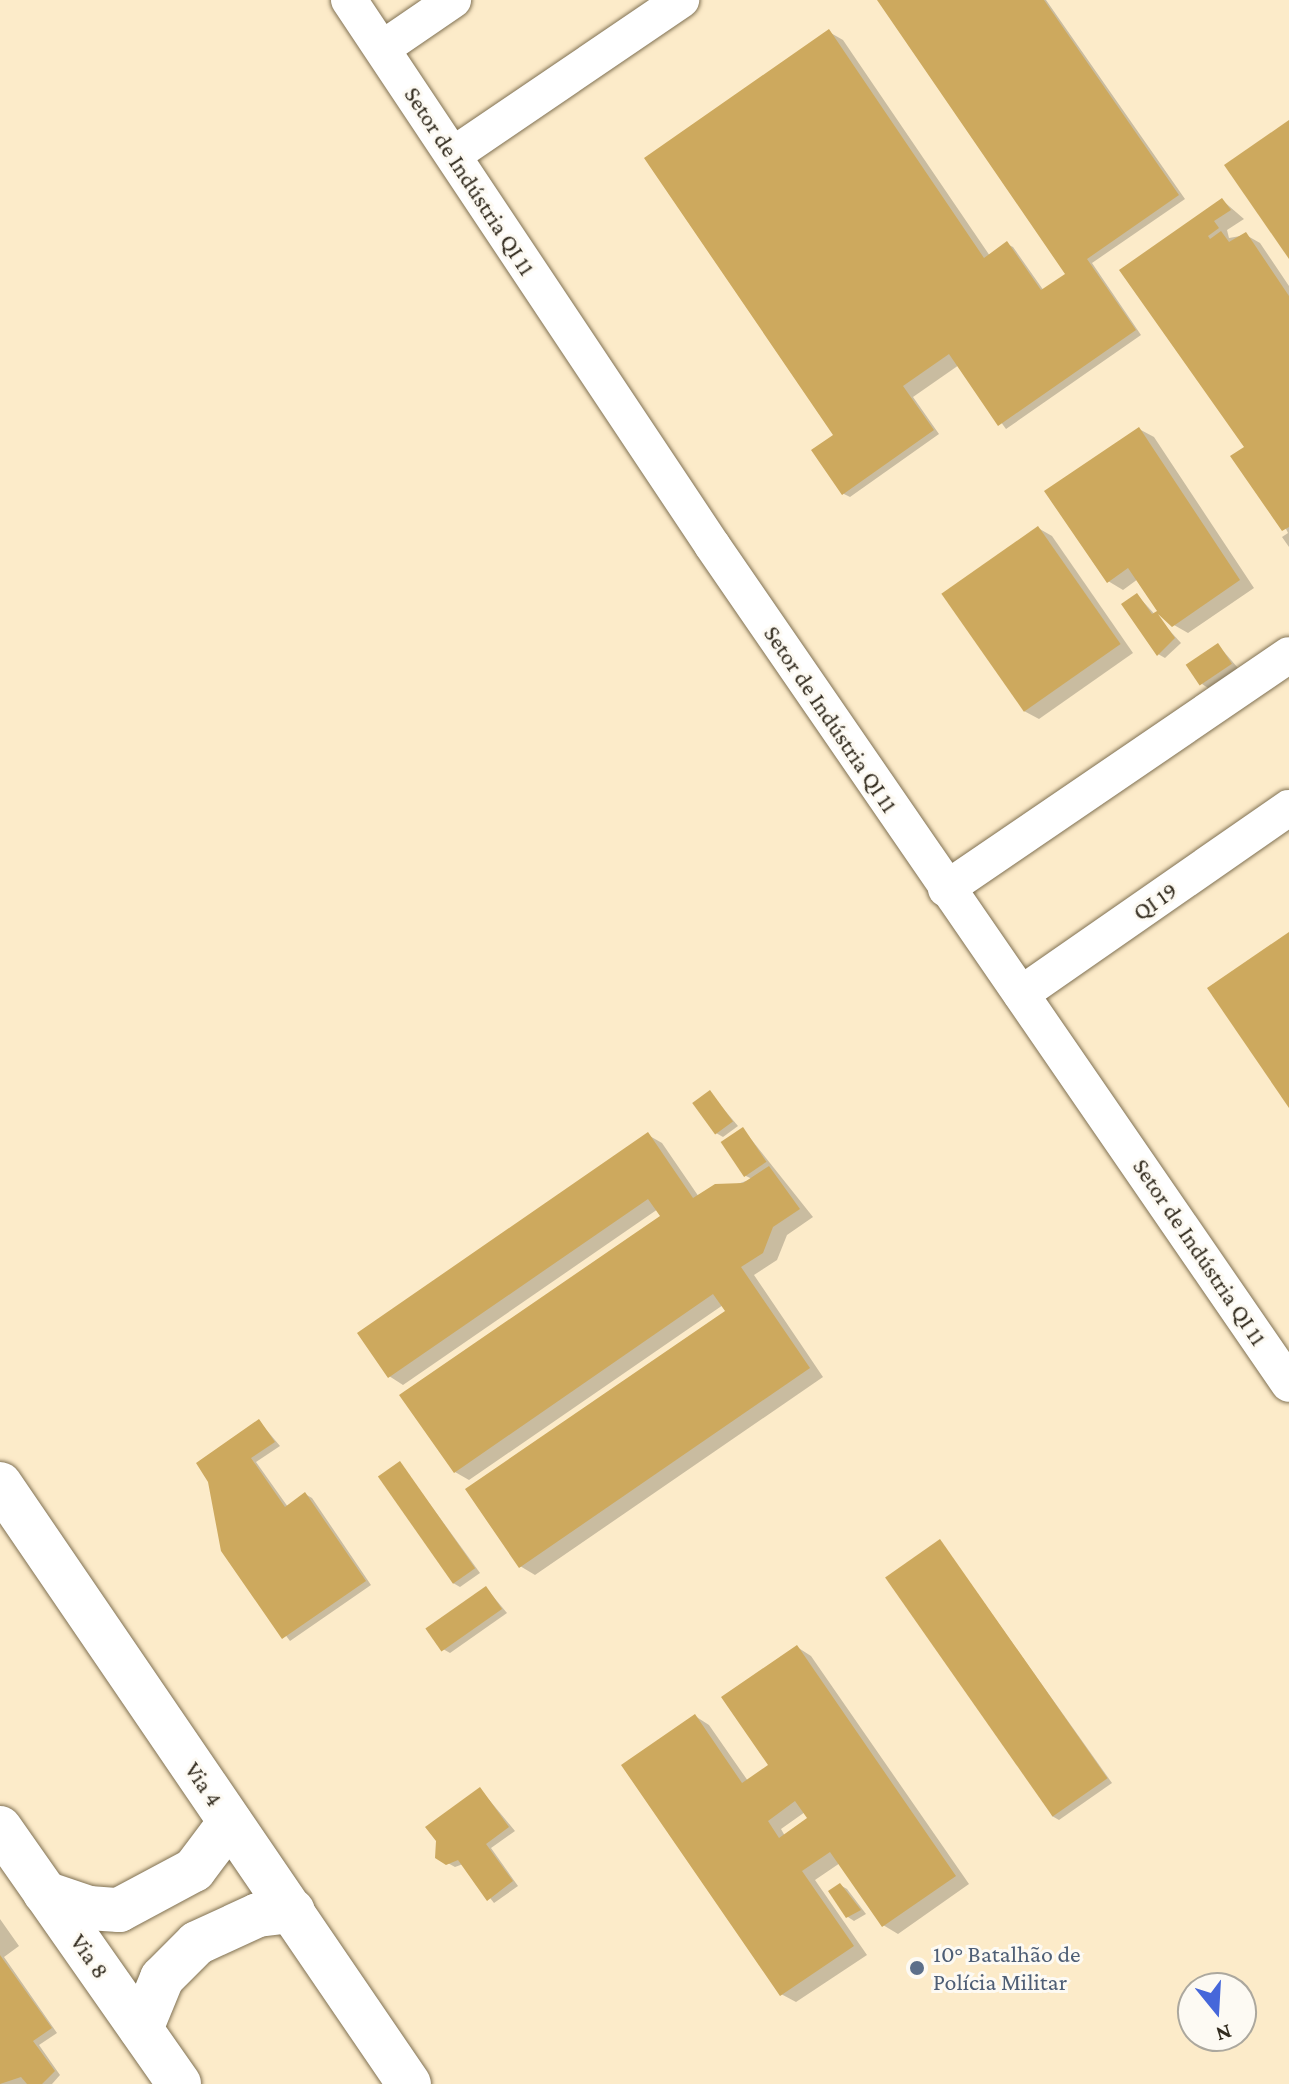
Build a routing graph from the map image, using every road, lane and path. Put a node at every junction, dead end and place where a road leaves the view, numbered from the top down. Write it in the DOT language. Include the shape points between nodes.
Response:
graph roads {
  1 [pos="349,0"];
  2 [pos="453,0"];
  3 [pos="681,0"];
  4 [pos="383,48"];
  5 [pos="453,155"];
  6 [pos="1289,655"];
  7 [pos="1289,808"];
  8 [pos="946,889"];
  9 [pos="1021,994"];
  10 [pos="1289,1384"];
  11 [pos="0,1484"];
  12 [pos="230,1822"];
  13 [pos="0,1828"];
  14 [pos="45,1893"];
  15 [pos="293,1911"];
  16 [pos="141,2029"];
  17 [pos="179,2084"];
  18 [pos="409,2084"];
  1 -- 4 [label="street, Setor de Indústria QI 11"];
  2 -- 4 [label="street"];
  3 -- 5 [label="street"];
  4 -- 5 [label="street, Setor de Indústria QI 11"];
  5 -- 8 [label="street, Setor de Indústria QI 11"];
  6 -- 8 [label="street"];
  7 -- 9 [label="street, QI 19"];
  8 -- 9 [label="street, Setor de Indústria QI 11"];
  9 -- 10 [label="street, Setor de Indústria QI 11"];
  11 -- 12 [label="main road, Via 4"];
  12 -- 14 [label="main road" via="194,1870 119,1910 89,1908"];
  12 -- 15 [label="main road, Via 4"];
  13 -- 14 [label="main road, Via 8"];
  14 -- 16 [label="main road, Via 8"];
  15 -- 16 [label="main road" via="258,1915 197,1943 162,1978"];
  15 -- 18 [label="main road, Via 4"];
  16 -- 17 [label="main road, Via 8"];
}
